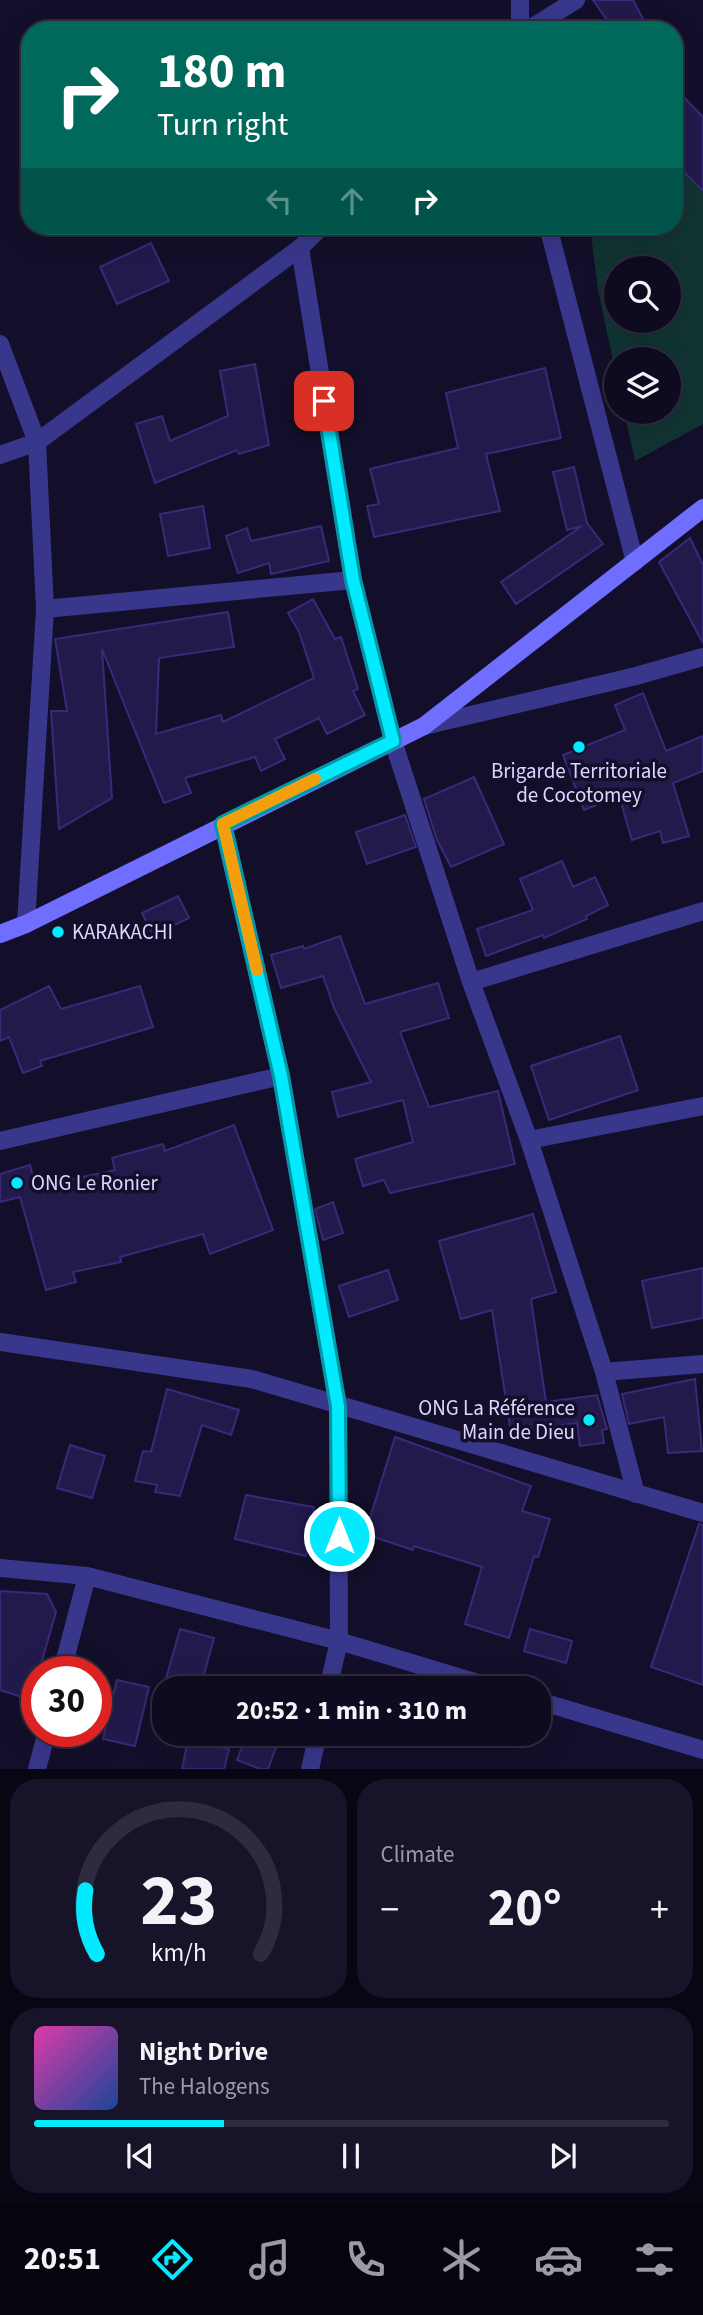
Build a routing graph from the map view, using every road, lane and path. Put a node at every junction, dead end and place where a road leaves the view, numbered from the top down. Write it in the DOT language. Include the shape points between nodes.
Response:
graph roads {
  1 [pos="520,0"];
  2 [pos="576,0"];
  3 [pos="520,21"];
  4 [pos="542,21"];
  5 [pos="313,235"];
  6 [pos="550,235"];
  7 [pos="300,248"];
  8 [pos="0,345"];
  9 [pos="37,442"];
  10 [pos="0,456"];
  11 [pos="703,508"];
  12 [pos="635,562"];
  13 [pos="353,580"];
  14 [pos="45,609"];
  15 [pos="703,657"];
  16 [pos="424,726"];
  17 [pos="393,741"];
  18 [pos="223,824"];
  19 [pos="703,911"];
  20 [pos="26,924"];
  21 [pos="0,934"];
  22 [pos="471,982"];
  23 [pos="281,1076"];
  24 [pos="703,1106"];
  25 [pos="529,1140"];
  26 [pos="0,1141"];
  27 [pos="0,1342"];
  28 [pos="703,1364"];
  29 [pos="604,1372"];
  30 [pos="338,1406"];
  31 [pos="636,1494"];
  32 [pos="703,1513"];
  33 [pos="0,1568"];
  34 [pos="87,1576"];
  35 [pos="339,1641"];
  36 [pos="66,1656"];
  37 [pos="331,1676"];
  38 [pos="455,1676"];
  39 [pos="551,1705"];
  40 [pos="315,1746"];
  41 [pos="43,1747"];
  42 [pos="703,1750"];
  43 [pos="37,1769"];
  44 [pos="310,1769"];
  1 -- 3 [label="street"];
  2 -- 4 [label="street"];
  5 -- 7 [label="street"];
  6 -- 12 [label="street"];
  7 -- 9 [label="street"];
  7 -- 13 [label="street"];
  8 -- 9 [label="street"];
  9 -- 10 [label="street"];
  9 -- 14 [label="street"];
  11 -- 12 [label="main road"];
  12 -- 16 [label="main road"];
  13 -- 14 [label="street"];
  13 -- 17 [label="street"];
  14 -- 20 [label="street"];
  15 -- 16 [label="street"];
  16 -- 17 [label="main road"];
  17 -- 18 [label="main road"];
  17 -- 22 [label="street"];
  18 -- 20 [label="main road"];
  18 -- 23 [label="street"];
  19 -- 22 [label="street"];
  20 -- 21 [label="main road"];
  22 -- 25 [label="street"];
  23 -- 26 [label="street"];
  23 -- 30 [label="street"];
  24 -- 25 [label="street"];
  25 -- 29 [label="street"];
  27 -- 30 [label="street" via="252,1378"];
  28 -- 29 [label="street"];
  29 -- 31 [label="street"];
  30 -- 31 [label="street"];
  30 -- 35 [label="street"];
  31 -- 32 [label="street"];
  33 -- 34 [label="street"];
  34 -- 35 [label="street"];
  34 -- 36 [label="street"];
  35 -- 37 [label="street"];
  35 -- 38 [label="street"];
  39 -- 42 [label="street"];
  40 -- 44 [label="street"];
  41 -- 43 [label="street"];
}
